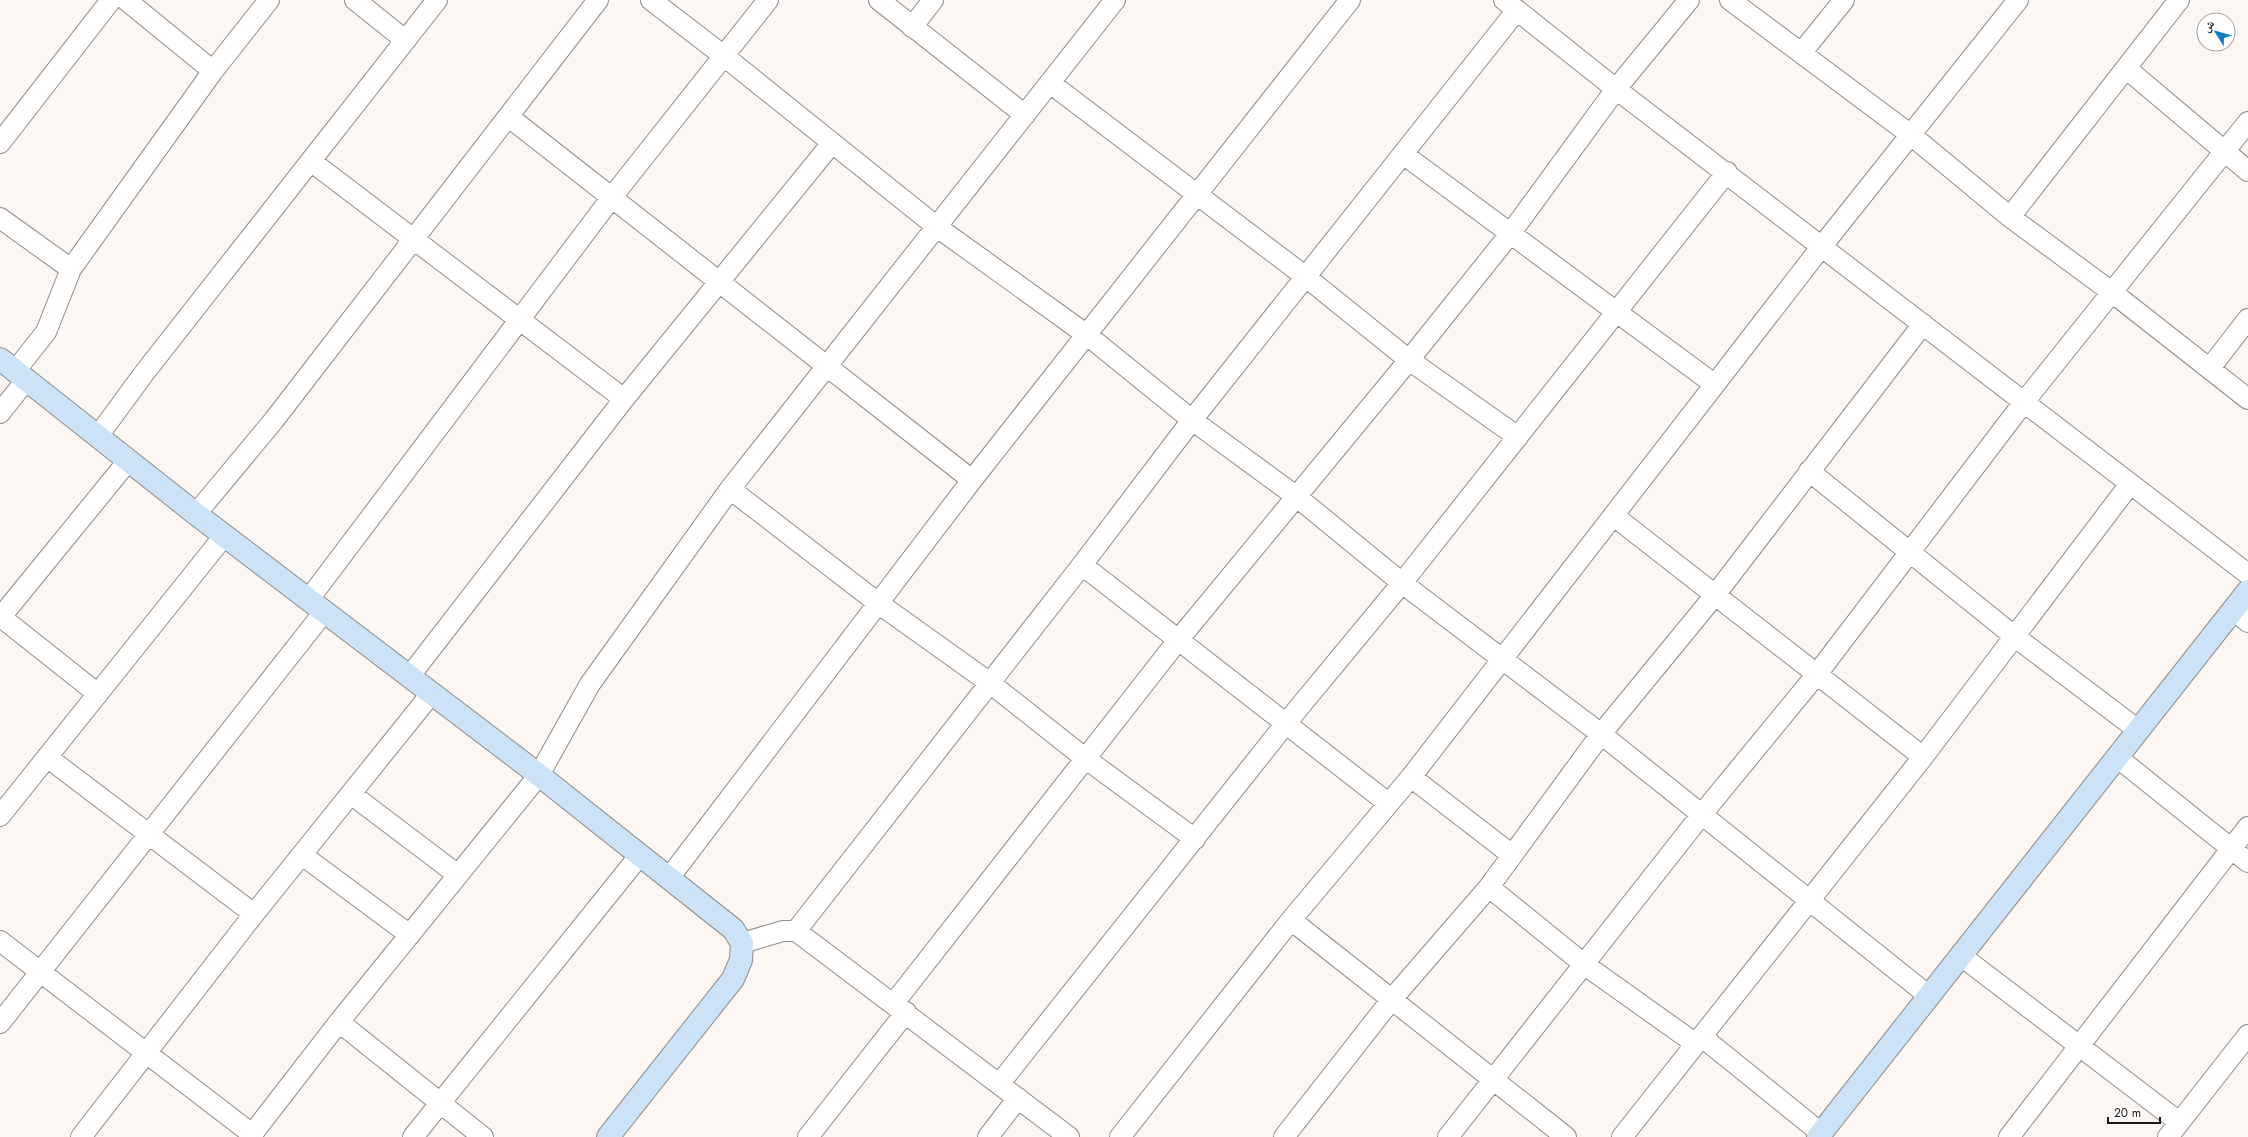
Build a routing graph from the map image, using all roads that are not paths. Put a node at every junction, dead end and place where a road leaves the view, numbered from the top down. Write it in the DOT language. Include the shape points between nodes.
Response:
graph roads {
  1 [pos="111,0"];
  2 [pos="126,0"];
  3 [pos="269,0"];
  4 [pos="355,0"];
  5 [pos="437,0"];
  6 [pos="598,0"];
  7 [pos="651,0"];
  8 [pos="768,0"];
  9 [pos="878,0"];
  10 [pos="933,0"];
  11 [pos="1115,0"];
  12 [pos="1350,0"];
  13 [pos="1689,0"];
  14 [pos="1730,0"];
  15 [pos="1844,0"];
  16 [pos="2018,0"];
  17 [pos="2179,0"];
  18 [pos="1510,5"];
  19 [pos="912,27"];
  20 [pos="405,40"];
  21 [pos="1802,52"];
  22 [pos="724,56"];
  23 [pos="2127,70"];
  24 [pos="213,71"];
  25 [pos="1050,83"];
  26 [pos="1616,89"];
  27 [pos="1025,115"];
  28 [pos="509,117"];
  29 [pos="2248,122"];
  30 [pos="1911,135"];
  31 [pos="0,143"];
  32 [pos="832,143"];
  33 [pos="2224,152"];
  34 [pos="1403,154"];
  35 [pos="312,162"];
  36 [pos="2248,171"];
  37 [pos="1727,172"];
  38 [pos="1199,194"];
  39 [pos="612,198"];
  40 [pos="2010,217"];
  41 [pos="0,218"];
  42 [pos="937,227"];
  43 [pos="1510,234"];
  44 [pos="415,239"];
  45 [pos="1822,246"];
  46 [pos="71,270"];
  47 [pos="1306,277"];
  48 [pos="718,281"];
  49 [pos="2113,293"];
  50 [pos="1617,313"];
  51 [pos="520,319"];
  52 [pos="2248,319"];
  53 [pos="1923,324"];
  54 [pos="1087,335"];
  55 [pos="1409,360"];
  56 [pos="826,366"];
  57 [pos="2210,368"];
  58 [pos="14,370"];
  59 [pos="1714,384"];
  60 [pos="2248,398"];
  61 [pos="624,399"];
  62 [pos="2024,402"];
  63 [pos="0,412"];
  64 [pos="1192,420"];
  65 [pos="98,436"];
  66 [pos="1518,437"];
  67 [pos="128,461"];
  68 [pos="1809,471"];
  69 [pos="972,480"];
  70 [pos="2130,484"];
  71 [pos="730,490"];
  72 [pos="1297,497"];
  73 [pos="196,514"];
  74 [pos="1614,516"];
  75 [pos="224,536"];
  76 [pos="1908,552"];
  77 [pos="1082,565"];
  78 [pos="2248,574"];
  79 [pos="1402,582"];
  80 [pos="2248,591"];
  81 [pos="1715,595"];
  82 [pos="878,603"];
  83 [pos="317,606"];
  84 [pos="2241,616"];
  85 [pos="0,618"];
  86 [pos="2014,636"];
  87 [pos="1179,640"];
  88 [pos="1502,658"];
  89 [pos="1817,674"];
  90 [pos="409,677"];
  91 [pos="990,683"];
  92 [pos="98,694"];
  93 [pos="431,694"];
  94 [pos="1287,722"];
  95 [pos="2138,730"];
  96 [pos="1601,734"];
  97 [pos="47,757"];
  98 [pos="1923,757"];
  99 [pos="2118,758"];
  100 [pos="1086,759"];
  101 [pos="538,775"];
  102 [pos="1411,777"];
  103 [pos="351,794"];
  104 [pos="1388,804"];
  105 [pos="1702,814"];
  106 [pos="0,816"];
  107 [pos="2248,827"];
  108 [pos="149,834"];
  109 [pos="1195,839"];
  110 [pos="2230,849"];
  111 [pos="302,855"];
  112 [pos="1512,855"];
  113 [pos="640,856"];
  114 [pos="2248,862"];
  115 [pos="458,874"];
  116 [pos="669,878"];
  117 [pos="1489,887"];
  118 [pos="1810,900"];
  119 [pos="254,914"];
  120 [pos="1291,920"];
  121 [pos="796,931"];
  122 [pos="410,935"];
  123 [pos="0,942"];
  124 [pos="742,943"];
  125 [pos="1960,955"];
  126 [pos="1585,965"];
  127 [pos="39,972"];
  128 [pos="1929,996"];
  129 [pos="1392,1000"];
  130 [pos="900,1007"];
  131 [pos="339,1022"];
  132 [pos="0,1023"];
  133 [pos="2248,1035"];
  134 [pos="1699,1040"];
  135 [pos="2079,1046"];
  136 [pos="146,1053"];
  137 [pos="1493,1079"];
  138 [pos="1000,1083"];
  139 [pos="1018,1098"];
  140 [pos="440,1102"];
  141 [pos="2174,1130"];
  142 [pos="1819,1135"];
  143 [pos="251,1136"];
  144 [pos="81,1137"];
  145 [pos="413,1137"];
  146 [pos="483,1137"];
  147 [pos="608,1137"];
  148 [pos="808,1137"];
  149 [pos="988,1137"];
  150 [pos="1069,1137"];
  151 [pos="1120,1137"];
  152 [pos="1284,1137"];
  153 [pos="1448,1137"];
  154 [pos="1566,1137"];
  155 [pos="1622,1137"];
  156 [pos="2009,1137"];
  1 -- 31 [label="street"];
  2 -- 24 [label="street"];
  3 -- 24 [label="street"];
  4 -- 20 [label="street"];
  5 -- 20 [label="street"];
  6 -- 28 [label="street"];
  7 -- 22 [label="street"];
  8 -- 22 [label="street"];
  9 -- 19 [label="street"];
  10 -- 19 [label="street"];
  11 -- 25 [label="street"];
  12 -- 38 [label="street"];
  13 -- 26 [label="street"];
  14 -- 21 [label="street"];
  15 -- 21 [label="street"];
  16 -- 30 [label="street"];
  17 -- 23 [label="street"];
  18 -- 26 [label="street"];
  18 -- 34 [label="street"];
  19 -- 27 [label="street"];
  20 -- 35 [label="street"];
  21 -- 30 [label="street"];
  22 -- 32 [label="street"];
  22 -- 39 [label="street"];
  23 -- 33 [label="street"];
  23 -- 40 [label="street"];
  24 -- 46 [label="street"];
  25 -- 27 [label="street"];
  25 -- 38 [label="street"];
  26 -- 37 [label="street"];
  26 -- 43 [label="street"];
  27 -- 42 [label="street"];
  28 -- 39 [label="street"];
  28 -- 44 [label="street"];
  29 -- 33 [label="street"];
  30 -- 40 [label="street"];
  30 -- 45 [label="street"];
  32 -- 42 [label="street"];
  32 -- 48 [label="street"];
  33 -- 36 [label="street"];
  33 -- 49 [label="street"];
  34 -- 43 [label="street"];
  34 -- 47 [label="street"];
  35 -- 44 [label="street"];
  35 -- 65 [label="street" via="145,372"];
  37 -- 45 [label="street"];
  37 -- 50 [label="street"];
  38 -- 47 [label="street"];
  38 -- 54 [label="street"];
  39 -- 48 [label="street"];
  39 -- 51 [label="street"];
  40 -- 49 [label="street"];
  41 -- 46 [label="street"];
  42 -- 54 [label="street"];
  42 -- 56 [label="street"];
  43 -- 50 [label="street"];
  43 -- 55 [label="street"];
  44 -- 51 [label="street"];
  44 -- 73 [label="street" via="274,420"];
  45 -- 53 [label="street"];
  45 -- 59 [label="street"];
  46 -- 58 [label="street" via="46,332"];
  47 -- 55 [label="street"];
  47 -- 64 [label="street"];
  48 -- 56 [label="street"];
  48 -- 61 [label="street"];
  49 -- 57 [label="street"];
  49 -- 62 [label="street"];
  50 -- 59 [label="street"];
  50 -- 66 [label="street"];
  51 -- 61 [label="street"];
  51 -- 83 [label="street"];
  52 -- 57 [label="street"];
  53 -- 62 [label="street"];
  53 -- 68 [label="street"];
  54 -- 64 [label="street"];
  54 -- 69 [label="street"];
  55 -- 66 [label="street"];
  55 -- 72 [label="street"];
  56 -- 69 [label="street"];
  56 -- 71 [label="street"];
  57 -- 60 [label="street"];
  58 -- 63 [label="street"];
  58 -- 65 [label="street"];
  59 -- 74 [label="street"];
  61 -- 90 [label="street"];
  62 -- 70 [label="street"];
  62 -- 76 [label="street"];
  64 -- 72 [label="street"];
  64 -- 77 [label="street"];
  65 -- 67 [label="street"];
  66 -- 79 [label="street"];
  67 -- 73 [label="street"];
  67 -- 85 [label="street"];
  68 -- 76 [label="street"];
  68 -- 81 [label="street"];
  69 -- 82 [label="street"];
  70 -- 78 [label="street"];
  70 -- 86 [label="street"];
  71 -- 82 [label="street"];
  71 -- 101 [label="street" via="590,684"];
  72 -- 79 [label="street"];
  72 -- 87 [label="street"];
  73 -- 75 [label="street"];
  74 -- 81 [label="street"];
  74 -- 88 [label="street"];
  75 -- 83 [label="street"];
  75 -- 92 [label="street"];
  76 -- 86 [label="street"];
  76 -- 89 [label="street"];
  77 -- 87 [label="street"];
  77 -- 91 [label="street"];
  79 -- 88 [label="street"];
  79 -- 94 [label="street"];
  80 -- 84 [label="street"];
  81 -- 89 [label="street"];
  81 -- 96 [label="street"];
  82 -- 91 [label="street"];
  82 -- 116 [label="street"];
  83 -- 90 [label="street"];
  83 -- 108 [label="street"];
  84 -- 95 [label="street"];
  85 -- 92 [label="street"];
  86 -- 95 [label="street"];
  86 -- 98 [label="street"];
  87 -- 94 [label="street"];
  87 -- 100 [label="street"];
  88 -- 96 [label="street"];
  88 -- 102 [label="street"];
  89 -- 98 [label="street"];
  89 -- 105 [label="street"];
  90 -- 93 [label="street"];
  91 -- 100 [label="street"];
  91 -- 121 [label="street"];
  92 -- 97 [label="street"];
  93 -- 101 [label="street"];
  93 -- 103 [label="street"];
  94 -- 104 [label="street"];
  94 -- 109 [label="street"];
  95 -- 99 [label="street"];
  96 -- 105 [label="street"];
  96 -- 112 [label="street"];
  97 -- 106 [label="street"];
  97 -- 108 [label="street"];
  98 -- 118 [label="street"];
  99 -- 110 [label="street"];
  99 -- 125 [label="street"];
  100 -- 109 [label="street"];
  100 -- 130 [label="street"];
  101 -- 113 [label="street"];
  101 -- 115 [label="street"];
  102 -- 104 [label="street"];
  102 -- 112 [label="street"];
  103 -- 111 [label="street"];
  103 -- 115 [label="street"];
  104 -- 120 [label="street"];
  105 -- 118 [label="street"];
  105 -- 126 [label="street"];
  107 -- 110 [label="street"];
  108 -- 119 [label="street"];
  108 -- 127 [label="street"];
  109 -- 138 [label="street"];
  110 -- 114 [label="street"];
  110 -- 135 [label="street"];
  111 -- 119 [label="street"];
  111 -- 122 [label="street"];
  112 -- 117 [label="street"];
  113 -- 116 [label="street"];
  113 -- 140 [label="street"];
  115 -- 122 [label="street"];
  116 -- 124 [label="street" via="733,929"];
  117 -- 126 [label="street"];
  117 -- 129 [label="street"];
  118 -- 128 [label="street"];
  118 -- 134 [label="street"];
  119 -- 136 [label="street"];
  120 -- 129 [label="street"];
  120 -- 151 [label="street"];
  121 -- 124 [label="street" via="783,931"];
  121 -- 130 [label="street"];
  122 -- 131 [label="street"];
  123 -- 127 [label="street"];
  124 -- 147 [label="street" via="741,960 733,979"];
  125 -- 128 [label="street"];
  125 -- 135 [label="street"];
  126 -- 134 [label="street"];
  126 -- 137 [label="street"];
  127 -- 132 [label="street"];
  127 -- 136 [label="street"];
  128 -- 142 [label="street"];
  129 -- 137 [label="street"];
  129 -- 152 [label="street"];
  130 -- 138 [label="street"];
  130 -- 148 [label="street"];
  131 -- 140 [label="street"];
  131 -- 143 [label="street"];
  133 -- 141 [label="street"];
  134 -- 142 [label="street"];
  134 -- 155 [label="street"];
  135 -- 141 [label="street"];
  135 -- 156 [label="street"];
  136 -- 143 [label="street"];
  136 -- 144 [label="street"];
  137 -- 153 [label="street"];
  137 -- 154 [label="street"];
  138 -- 139 [label="street"];
  139 -- 149 [label="street"];
  139 -- 150 [label="street"];
  140 -- 145 [label="street"];
  140 -- 146 [label="street"];
}
